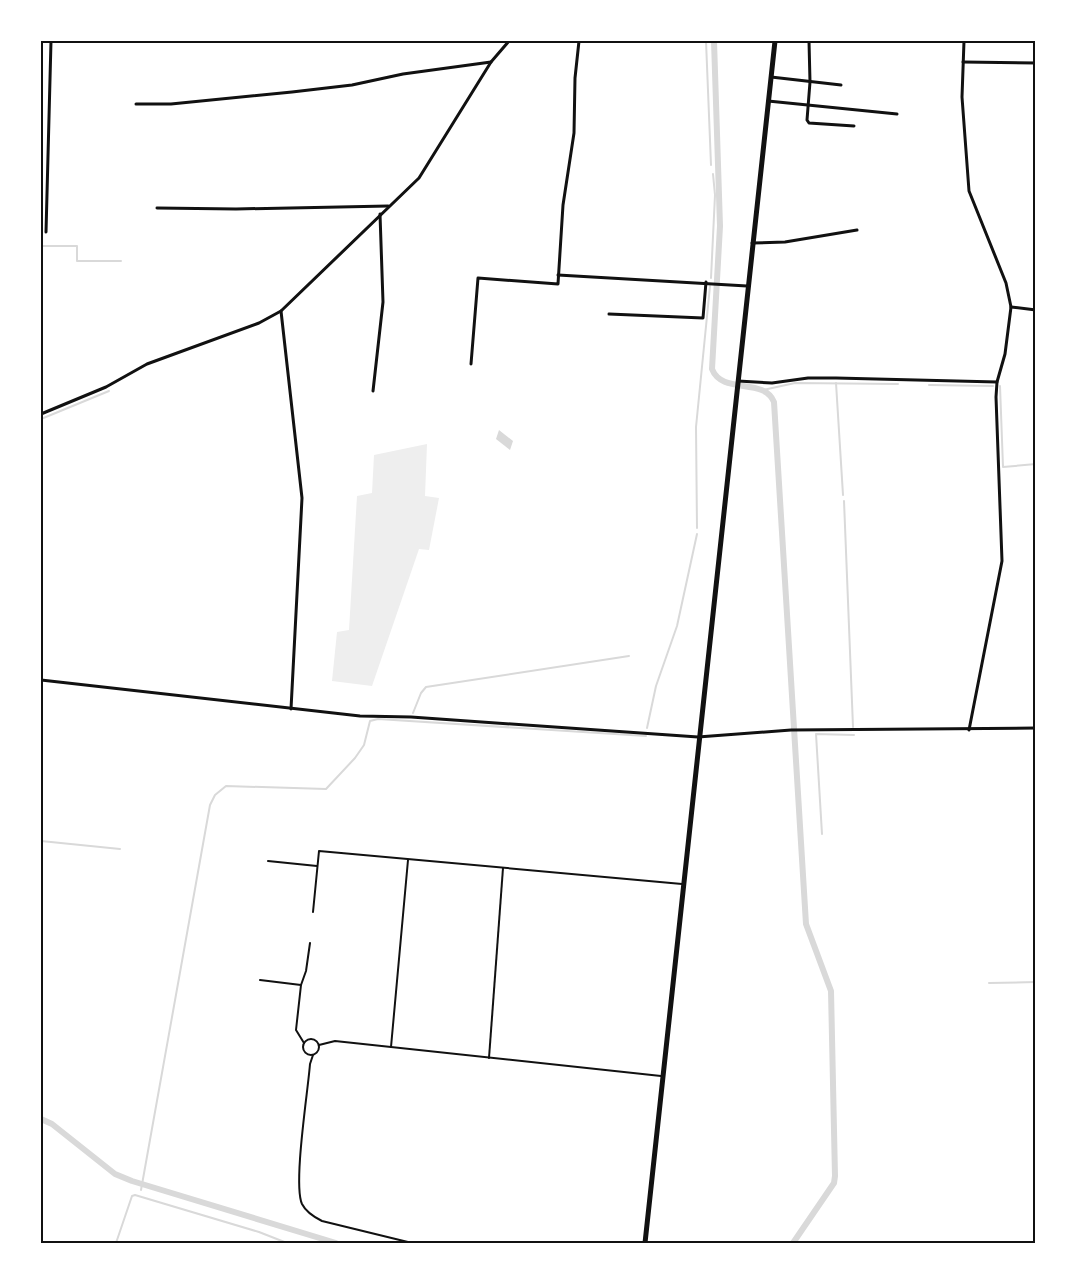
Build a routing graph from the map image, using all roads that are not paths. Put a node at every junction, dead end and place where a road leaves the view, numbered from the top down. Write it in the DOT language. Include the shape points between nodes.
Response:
graph roads {
  1 [pos="51,41"];
  2 [pos="509,41"];
  3 [pos="579,41"];
  4 [pos="775,41"];
  5 [pos="809,41"];
  6 [pos="964,41"];
  7 [pos="491,62"];
  8 [pos="963,62"];
  9 [pos="1036,63"];
  10 [pos="771,77"];
  11 [pos="810,82"];
  12 [pos="841,85"];
  13 [pos="768,101"];
  14 [pos="136,104"];
  15 [pos="808,105"];
  16 [pos="897,114"];
  17 [pos="854,126"];
  18 [pos="388,206"];
  19 [pos="157,208"];
  20 [pos="380,213"];
  21 [pos="857,230"];
  22 [pos="46,232"];
  23 [pos="752,242"];
  24 [pos="558,275"];
  25 [pos="706,282"];
  26 [pos="747,286"];
  27 [pos="1011,307"];
  28 [pos="1036,310"];
  29 [pos="281,311"];
  30 [pos="609,314"];
  31 [pos="471,364"];
  32 [pos="738,381"];
  33 [pos="997,382"];
  34 [pos="373,391"];
  35 [pos="41,414"];
  36 [pos="41,680"];
  37 [pos="291,709"];
  38 [pos="1036,728"];
  39 [pos="969,730"];
  40 [pos="698,737"];
  41 [pos="408,860"];
  42 [pos="268,861"];
  43 [pos="317,866"];
  44 [pos="503,868"];
  45 [pos="682,884"];
  46 [pos="313,912"];
  47 [pos="310,943"];
  48 [pos="260,980"];
  49 [pos="301,985"];
  50 [pos="304,1043"];
  51 [pos="319,1045"];
  52 [pos="391,1047"];
  53 [pos="313,1055"];
  54 [pos="489,1058"];
  55 [pos="662,1076"];
  56 [pos="412,1243"];
  57 [pos="645,1243"];
  1 -- 22 [label="street"];
  2 -- 7 [label="street"];
  3 -- 24 [label="street" via="574,133 563,206"];
  4 -- 10 [label="main road"];
  5 -- 11 [label="street"];
  6 -- 8 [label="street"];
  7 -- 14 [label="street" via="352,85 170,104"];
  7 -- 18 [label="street" via="419,178"];
  8 -- 9 [label="street"];
  8 -- 27 [label="street" via="962,97 969,192 1006,283"];
  10 -- 11 [label="street"];
  10 -- 13 [label="main road"];
  11 -- 12 [label="street"];
  11 -- 15 [label="street"];
  13 -- 15 [label="street"];
  13 -- 23 [label="main road"];
  15 -- 16 [label="street"];
  15 -- 17 [label="street" via="809,123"];
  18 -- 19 [label="street" via="236,210"];
  18 -- 20 [label="street"];
  20 -- 29 [label="street"];
  20 -- 34 [label="street" via="383,302"];
  21 -- 23 [label="street" via="785,242"];
  23 -- 26 [label="main road"];
  24 -- 25 [label="street"];
  24 -- 31 [label="street" via="558,284 478,278"];
  25 -- 26 [label="street"];
  25 -- 30 [label="street" via="703,318"];
  26 -- 32 [label="main road"];
  27 -- 28 [label="street"];
  27 -- 33 [label="street" via="1005,354"];
  29 -- 35 [label="street" via="259,323 147,364 106,387"];
  29 -- 37 [label="street" via="302,498"];
  32 -- 33 [label="street" via="772,383 836,378"];
  32 -- 40 [label="main road"];
  33 -- 39 [label="street" via="1002,561"];
  36 -- 37 [label="street"];
  37 -- 40 [label="street"];
  38 -- 39 [label="street"];
  39 -- 40 [label="street" via="791,730"];
  40 -- 45 [label="main road"];
  41 -- 43 [label="lane" via="319,851"];
  41 -- 44 [label="lane"];
  41 -- 52 [label="lane"];
  42 -- 43 [label="lane"];
  43 -- 46 [label="lane"];
  44 -- 45 [label="lane"];
  44 -- 54 [label="lane"];
  45 -- 55 [label="main road"];
  47 -- 49 [label="lane"];
  48 -- 49 [label="lane"];
  49 -- 50 [label="lane" via="296,1030"];
  50 -- 51 [label="lane" via="313,1040"];
  50 -- 53 [label="lane" via="305,1053"];
  51 -- 52 [label="lane" via="334,1041"];
  51 -- 53 [label="lane"];
  52 -- 54 [label="lane"];
  53 -- 56 [label="lane" via="300,1172 302,1205 322,1221"];
  54 -- 55 [label="lane"];
  55 -- 57 [label="main road"];
}
